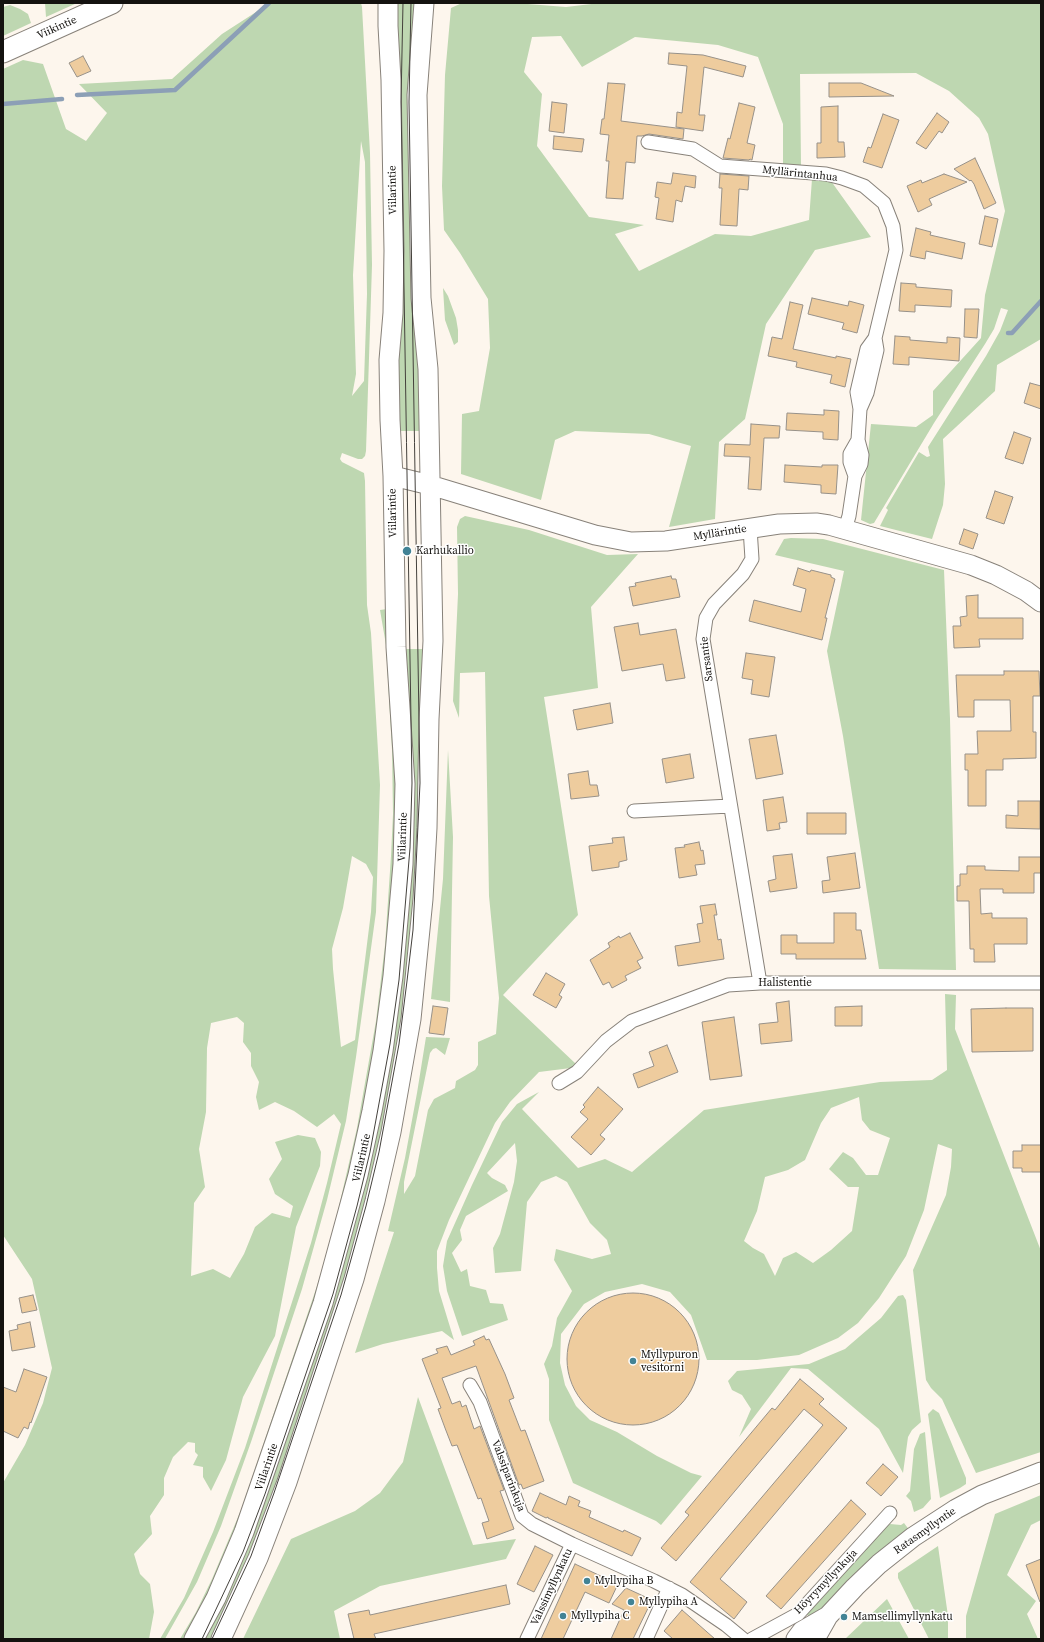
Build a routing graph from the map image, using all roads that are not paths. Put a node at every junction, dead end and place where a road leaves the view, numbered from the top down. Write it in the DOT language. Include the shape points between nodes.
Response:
graph roads {
  1 [pos="112,3"];
  2 [pos="388,3"];
  3 [pos="424,3"];
  4 [pos="3,52"];
  5 [pos="648,142"];
  6 [pos="393,476"];
  7 [pos="430,485"];
  8 [pos="750,528"];
  9 [pos="845,529"];
  10 [pos="1041,602"];
  11 [pos="730,806"];
  12 [pos="634,811"];
  13 [pos="1041,982"];
  14 [pos="760,983"];
  15 [pos="559,1083"];
  16 [pos="470,1385"];
  17 [pos="1041,1472"];
  18 [pos="890,1513"];
  19 [pos="572,1544"];
  20 [pos="669,1588"];
  21 [pos="828,1616"];
  22 [pos="194,1639"];
  23 [pos="221,1639"];
  24 [pos="527,1639"];
  25 [pos="646,1639"];
  26 [pos="743,1639"];
  27 [pos="752,1639"];
  28 [pos="796,1639"];
  29 [pos="815,1639"];
  1 -- 4 [label="main road, Viikintie"];
  2 -- 6 [label="main road, Viilarintie" via="394,251 389,360"];
  3 -- 7 [label="main road, Viilarintie" via="418,95 421,298 428,369"];
  5 -- 9 [label="street, Myllärintanhua" via="693,149 720,166 826,174 842,178 864,186 884,203 893,226 896,250 875,338 867,349 857,392 860,409 858,440 850,454 855,476"];
  6 -- 7 [label="main road, Myllärintie"];
  6 -- 22 [label="main road, Viilarintie" via="396,647 405,784 403,864 383,1051 358,1175 323,1303 244,1532 216,1598"];
  7 -- 8 [label="main road, Myllärintie" via="595,535 631,542 666,541"];
  7 -- 23 [label="main road, Viilarintie" via="433,641 427,828 412,1012 402,1071 375,1201 336,1336 287,1482 258,1558"];
  8 -- 9 [label="main road, Myllärintie" via="800,523"];
  8 -- 11 [label="street, Sarsantie" via="752,559 743,574 714,604 706,618 703,640"];
  9 -- 10 [label="main road, Myllärintie" via="971,565 996,575"];
  11 -- 12 [label="street"];
  11 -- 14 [label="street, Sarsantie"];
  13 -- 14 [label="street, Halistentie"];
  14 -- 15 [label="street, Halistentie" via="728,985 632,1021 606,1041 577,1072"];
  16 -- 19 [label="street, Valssiparinkuja" via="480,1402 522,1516 532,1524"];
  17 -- 21 [label="main road, Ratasmyllyntie" via="982,1495 925,1528 879,1564"];
  18 -- 27 [label="street, Höyrymyllynkuja" via="798,1614"];
  19 -- 20 [label="street, Valssimyllynkatu"];
  19 -- 24 [label="street, Valssimyllynkatu"];
  20 -- 25 [label="street"];
  20 -- 26 [label="street, Valssimyllynkatu" via="692,1601"];
  21 -- 28 [label="main road, Ratasmyllyntie" via="802,1631"];
  21 -- 29 [label="main road, Ratasmyllyntie"];
}
